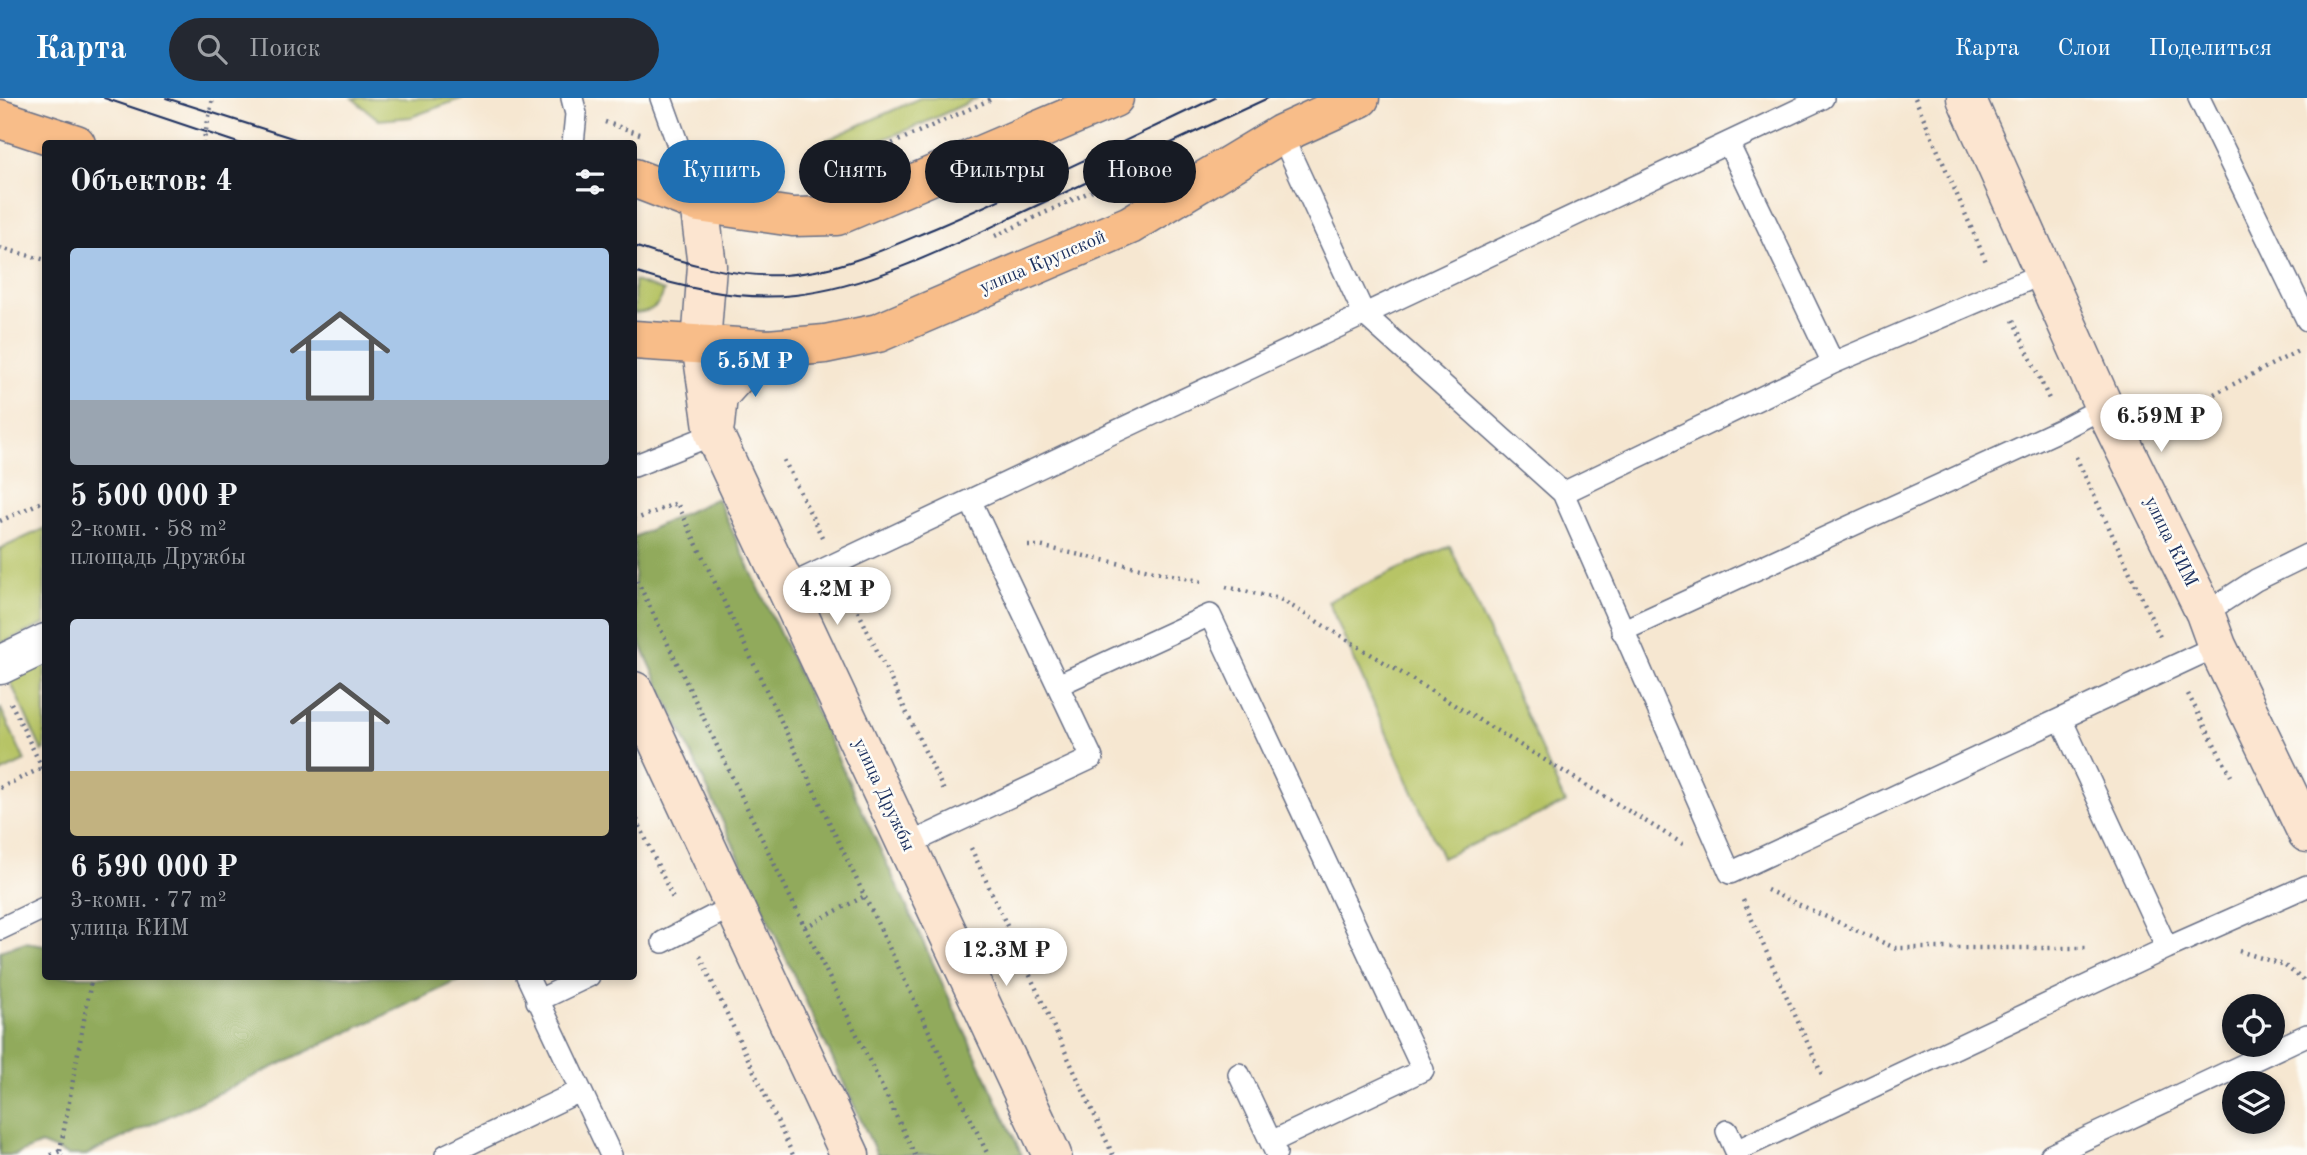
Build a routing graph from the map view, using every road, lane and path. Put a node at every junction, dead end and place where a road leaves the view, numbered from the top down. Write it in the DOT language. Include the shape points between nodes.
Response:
graph roads {
  1 [pos="213,98"];
  2 [pos="572,98"];
  3 [pos="661,98"];
  4 [pos="994,98"];
  5 [pos="1360,98"];
  6 [pos="1823,98"];
  7 [pos="1915,98"];
  8 [pos="1966,98"];
  9 [pos="2199,98"];
  10 [pos="1105,99"];
  11 [pos="0,119"];
  12 [pos="595,119"];
  13 [pos="643,135"];
  14 [pos="1280,135"];
  15 [pos="64,140"];
  16 [pos="204,140"];
  17 [pos="573,140"];
  18 [pos="676,140"];
  19 [pos="901,140"];
  20 [pos="1728,143"];
  21 [pos="637,179"];
  22 [pos="658,187"];
  23 [pos="699,203"];
  24 [pos="0,248"];
  25 [pos="42,259"];
  26 [pos="2044,273"];
  27 [pos="2000,292"];
  28 [pos="1364,314"];
  29 [pos="2307,320"];
  30 [pos="637,340"];
  31 [pos="701,344"];
  32 [pos="2307,346"];
  33 [pos="768,349"];
  34 [pos="1833,363"];
  35 [pos="2104,407"];
  36 [pos="2183,410"];
  37 [pos="2062,429"];
  38 [pos="714,434"];
  39 [pos="637,465"];
  40 [pos="1563,493"];
  41 [pos="971,500"];
  42 [pos="42,502"];
  43 [pos="637,519"];
  44 [pos="0,521"];
  45 [pos="993,547"];
  46 [pos="2307,555"];
  47 [pos="637,580"];
  48 [pos="786,587"];
  49 [pos="2211,629"];
  50 [pos="1622,631"];
  51 [pos="42,646"];
  52 [pos="2174,667"];
  53 [pos="3,679"];
  54 [pos="1058,685"];
  55 [pos="637,697"];
  56 [pos="2061,719"];
  57 [pos="42,763"];
  58 [pos="42,768"];
  59 [pos="2236,785"];
  60 [pos="0,788"];
  61 [pos="637,820"];
  62 [pos="2307,833"];
  63 [pos="907,845"];
  64 [pos="1730,873"];
  65 [pos="2307,886"];
  66 [pos="865,896"];
  67 [pos="734,905"];
  68 [pos="42,909"];
  69 [pos="805,927"];
  70 [pos="0,929"];
  71 [pos="688,930"];
  72 [pos="2193,936"];
  73 [pos="663,942"];
  74 [pos="2099,948"];
  75 [pos="2167,948"];
  76 [pos="91,980"];
  77 [pos="529,980"];
  78 [pos="581,980"];
  79 [pos="2307,983"];
  80 [pos="537,1001"];
  81 [pos="2307,1035"];
  82 [pos="1239,1074"];
  83 [pos="580,1091"];
  84 [pos="1835,1103"];
  85 [pos="1727,1131"];
  86 [pos="1274,1149"];
  87 [pos="61,1153"];
  88 [pos="1737,1153"];
  89 [pos="51,1155"];
  90 [pos="446,1155"];
  91 [pos="611,1155"];
  92 [pos="793,1155"];
  93 [pos="850,1155"];
  94 [pos="915,1155"];
  95 [pos="988,1155"];
  96 [pos="1052,1155"];
  97 [pos="2051,1155"];
  1 -- 16 [label="path"];
  2 -- 17 [label="lane"];
  3 -- 18 [label="lane"];
  4 -- 19 [label="path"];
  5 -- 14 [label="main road, улица Крупской"];
  6 -- 20 [label="lane"];
  7 -- 27 [label="path"];
  8 -- 26 [label="main road, улица КИМ"];
  9 -- 29 [label="lane"];
  10 -- 23 [label="main road" via="837,216 793,218"];
  11 -- 15 [label="main road"];
  12 -- 13 [label="path"];
  14 -- 28 [label="lane"];
  14 -- 33 [label="main road, улица Крупской" via="1130,225 878,333"];
  20 -- 28 [label="lane"];
  20 -- 34 [label="lane"];
  21 -- 22 [label="main road"];
  23 -- 31 [label="main road" via="707,267"];
  24 -- 25 [label="path"];
  26 -- 27 [label="lane"];
  26 -- 35 [label="main road, улица КИМ"];
  27 -- 34 [label="lane"];
  27 -- 37 [label="path"];
  28 -- 40 [label="lane"];
  28 -- 41 [label="lane"];
  30 -- 31 [label="main road, улица Крупской"];
  31 -- 33 [label="main road, улица Крупской"];
  31 -- 38 [label="main road"];
  32 -- 36 [label="path"];
  33 -- 38 [label="main road" via="718,396"];
  34 -- 40 [label="lane"];
  35 -- 37 [label="lane"];
  35 -- 49 [label="main road, улица КИМ"];
  37 -- 50 [label="lane"];
  37 -- 52 [label="path"];
  38 -- 39 [label="lane"];
  38 -- 48 [label="main road, улица Дружбы"];
  40 -- 50 [label="lane"];
  41 -- 45 [label="lane"];
  41 -- 48 [label="lane"];
  42 -- 44 [label="path"];
  43 -- 66 [label="path" via="677,503"];
  45 -- 54 [label="lane"];
  45 -- 64 [label="path" via="1039,546 1280,599"];
  46 -- 49 [label="lane" via="2256,580"];
  47 -- 69 [label="path"];
  48 -- 63 [label="main road, улица Дружбы"];
  49 -- 52 [label="lane"];
  49 -- 62 [label="main road, улица КИМ"];
  50 -- 64 [label="lane"];
  51 -- 53 [label="street"];
  52 -- 56 [label="lane"];
  52 -- 59 [label="path"];
  53 -- 57 [label="path"];
  54 -- 63 [label="lane" via="1093,758"];
  54 -- 86 [label="lane" via="1210,615 1423,1070"];
  55 -- 67 [label="main road"];
  56 -- 64 [label="lane"];
  56 -- 75 [label="lane"];
  58 -- 60 [label="path"];
  61 -- 71 [label="path"];
  63 -- 96 [label="main road, улица Дружбы"];
  64 -- 74 [label="path" via="1895,948"];
  64 -- 84 [label="path"];
  65 -- 72 [label="lane"];
  66 -- 69 [label="path"];
  66 -- 95 [label="path"];
  67 -- 71 [label="lane"];
  67 -- 93 [label="main road"];
  68 -- 70 [label="lane"];
  69 -- 94 [label="path"];
  71 -- 73 [label="lane"];
  71 -- 92 [label="path"];
  72 -- 75 [label="lane"];
  72 -- 79 [label="path" via="2284,965"];
  75 -- 84 [label="lane"];
  76 -- 87 [label="path"];
  77 -- 80 [label="lane"];
  78 -- 80 [label="lane"];
  80 -- 83 [label="lane"];
  81 -- 97 [label="lane"];
  82 -- 86 [label="lane"];
  83 -- 90 [label="lane"];
  83 -- 91 [label="lane"];
  84 -- 88 [label="lane"];
  85 -- 88 [label="lane"];
  87 -- 89 [label="path"];
}
